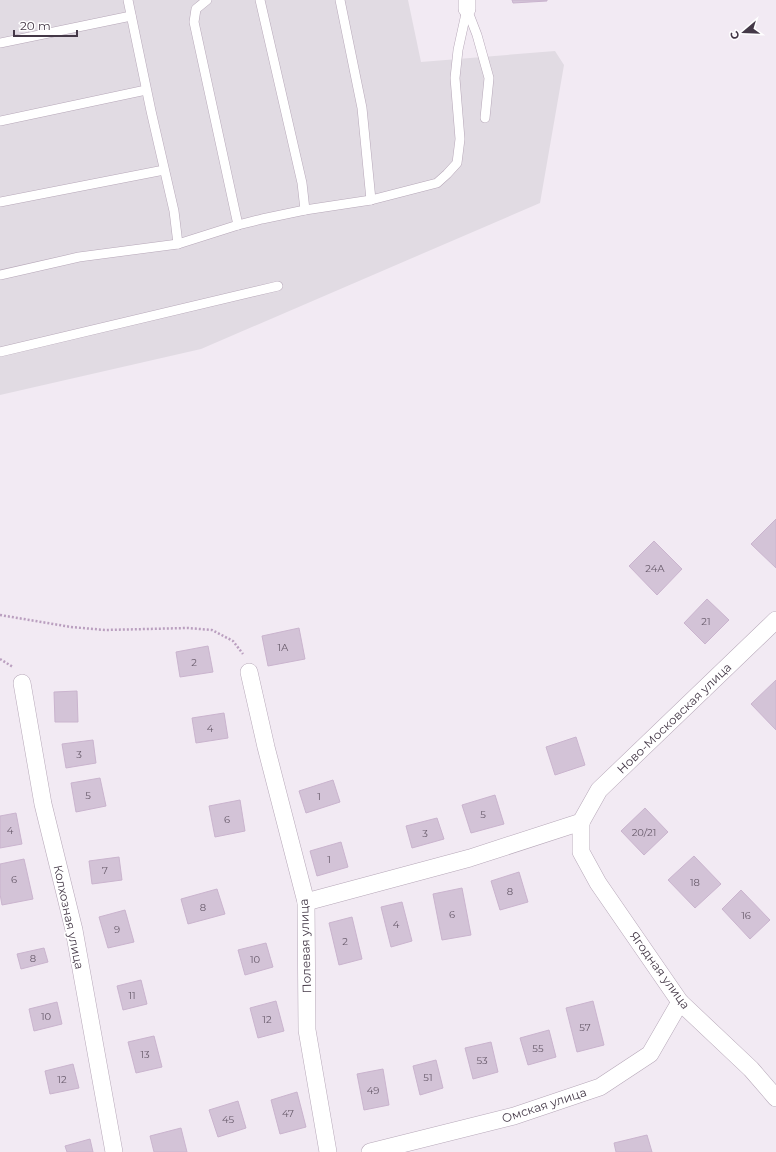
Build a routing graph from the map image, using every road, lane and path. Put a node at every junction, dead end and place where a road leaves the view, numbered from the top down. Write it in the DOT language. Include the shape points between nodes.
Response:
graph roads {
  1 [pos="128,0"];
  2 [pos="207,0"];
  3 [pos="260,0"];
  4 [pos="340,0"];
  5 [pos="467,4"];
  6 [pos="131,16"];
  7 [pos="0,43"];
  8 [pos="146,90"];
  9 [pos="485,118"];
  10 [pos="0,121"];
  11 [pos="164,170"];
  12 [pos="371,200"];
  13 [pos="0,202"];
  14 [pos="305,210"];
  15 [pos="238,225"];
  16 [pos="178,244"];
  17 [pos="0,274"];
  18 [pos="278,286"];
  19 [pos="0,352"];
  20 [pos="0,616"];
  21 [pos="776,620"];
  22 [pos="249,672"];
  23 [pos="22,683"];
  24 [pos="581,822"];
  25 [pos="306,902"];
  26 [pos="680,1002"];
  27 [pos="776,1098"];
  28 [pos="114,1152"];
  29 [pos="328,1152"];
  30 [pos="370,1152"];
  1 -- 6 [label="lane"];
  2 -- 15 [label="lane" via="196,9 194,22"];
  3 -- 14 [label="lane" via="302,183"];
  4 -- 12 [label="lane" via="362,108"];
  5 -- 9 [label="lane" via="489,78"];
  5 -- 12 [label="lane" via="455,78 460,139 456,163 437,183"];
  6 -- 7 [label="lane"];
  6 -- 8 [label="lane"];
  8 -- 10 [label="lane"];
  8 -- 11 [label="lane"];
  11 -- 13 [label="lane"];
  11 -- 16 [label="lane" via="174,211"];
  12 -- 14 [label="lane"];
  14 -- 15 [label="lane"];
  15 -- 16 [label="lane"];
  16 -- 17 [label="lane" via="79,257"];
  18 -- 19 [label="lane"];
  20 -- 22 [label="path" via="105,630 212,630 233,641 243,653"];
  21 -- 24 [label="street, Ново-Московская улица" via="599,790"];
  22 -- 25 [label="street, Полевая улица"];
  23 -- 28 [label="street, Колхозная улица" via="43,804 74,930"];
  24 -- 25 [label="street" via="470,858"];
  24 -- 26 [label="street, Ягодная улица" via="581,852 598,883"];
  25 -- 29 [label="street, Полевая улица" via="307,1030"];
  26 -- 27 [label="street, Ягодная улица" via="751,1069"];
  26 -- 30 [label="street, Омская улица" via="650,1054 600,1087 514,1116"];
}
